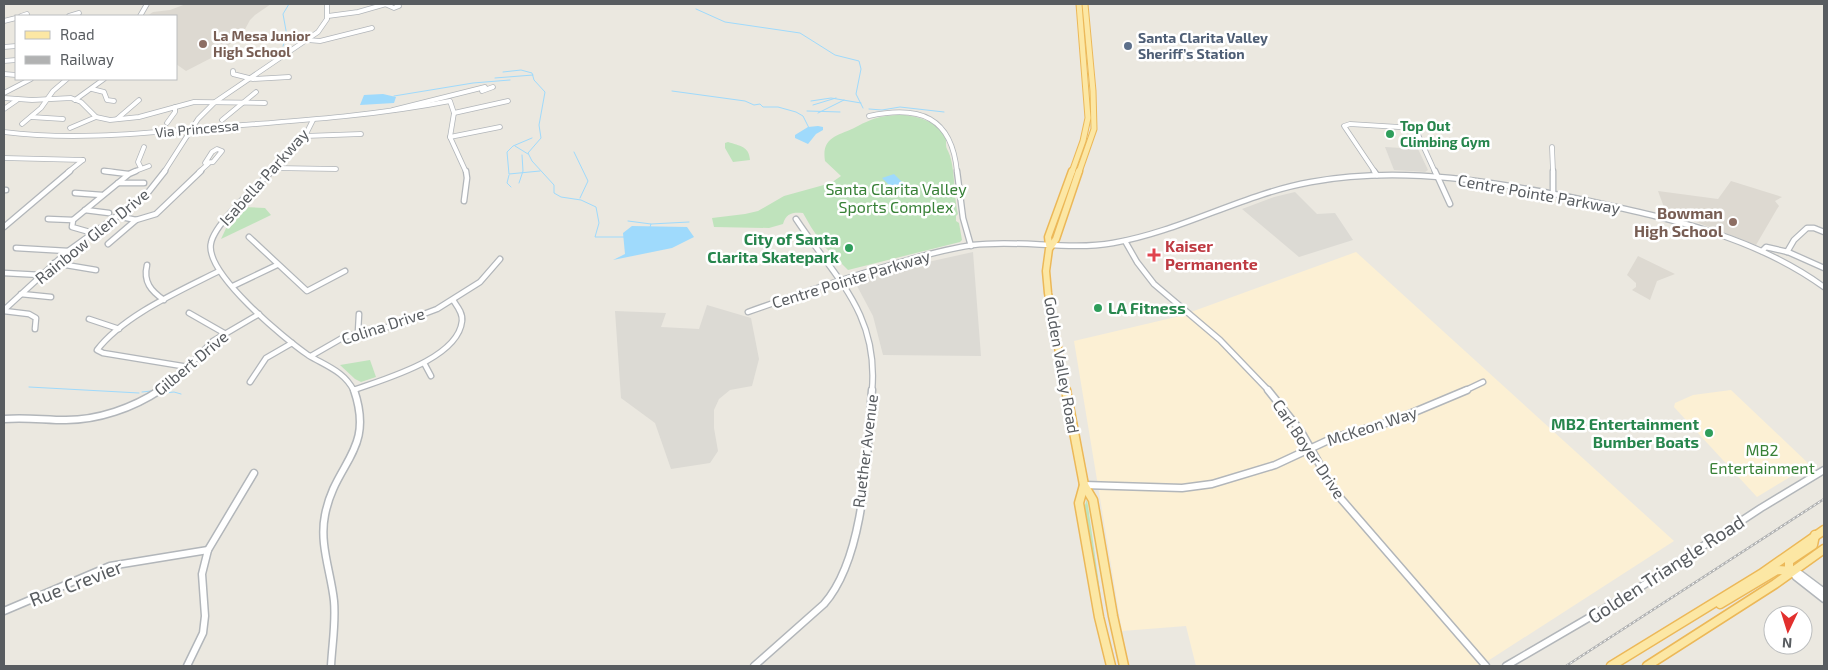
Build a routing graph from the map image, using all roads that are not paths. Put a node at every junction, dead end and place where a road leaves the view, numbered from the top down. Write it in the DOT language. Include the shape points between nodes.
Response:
graph roads {
  1 [pos="148,4"];
  2 [pos="327,4"];
  3 [pos="385,4"];
  4 [pos="396,4"];
  5 [pos="1079,4"];
  6 [pos="1085,4"];
  7 [pos="79,13"];
  8 [pos="27,14"];
  9 [pos="24,15"];
  10 [pos="72,15"];
  11 [pos="141,15"];
  12 [pos="328,16"];
  13 [pos="372,28"];
  14 [pos="308,40"];
  15 [pos="255,55"];
  16 [pos="282,57"];
  17 [pos="233,70"];
  18 [pos="289,76"];
  19 [pos="250,79"];
  20 [pos="29,80"];
  21 [pos="65,80"];
  22 [pos="104,80"];
  23 [pos="484,87"];
  24 [pos="493,87"];
  25 [pos="91,89"];
  26 [pos="256,92"];
  27 [pos="4,93"];
  28 [pos="4,98"];
  29 [pos="17,99"];
  30 [pos="48,99"];
  31 [pos="449,99"];
  32 [pos="76,100"];
  33 [pos="139,100"];
  34 [pos="114,101"];
  35 [pos="508,101"];
  36 [pos="214,102"];
  37 [pos="244,102"];
  38 [pos="265,103"];
  39 [pos="174,107"];
  40 [pos="4,109"];
  41 [pos="454,113"];
  42 [pos="869,116"];
  43 [pos="31,117"];
  44 [pos="96,117"];
  45 [pos="62,120"];
  46 [pos="116,120"];
  47 [pos="222,120"];
  48 [pos="313,120"];
  49 [pos="167,123"];
  50 [pos="22,124"];
  51 [pos="500,127"];
  52 [pos="70,128"];
  53 [pos="192,129"];
  54 [pos="4,132"];
  55 [pos="361,134"];
  56 [pos="305,136"];
  57 [pos="450,137"];
  58 [pos="144,146"];
  59 [pos="1552,147"];
  60 [pos="4,158"];
  61 [pos="208,164"];
  62 [pos="149,166"];
  63 [pos="141,168"];
  64 [pos="275,168"];
  65 [pos="336,169"];
  66 [pos="104,171"];
  67 [pos="129,174"];
  68 [pos="1377,176"];
  69 [pos="1436,176"];
  70 [pos="118,183"];
  71 [pos="144,184"];
  72 [pos="75,194"];
  73 [pos="1553,194"];
  74 [pos="103,195"];
  75 [pos="464,202"];
  76 [pos="1450,204"];
  77 [pos="84,210"];
  78 [pos="109,213"];
  79 [pos="117,216"];
  80 [pos="48,219"];
  81 [pos="796,219"];
  82 [pos="73,220"];
  83 [pos="136,220"];
  84 [pos="4,227"];
  85 [pos="1824,232"];
  86 [pos="93,233"];
  87 [pos="249,237"];
  88 [pos="1125,241"];
  89 [pos="108,244"];
  90 [pos="1050,245"];
  91 [pos="971,246"];
  92 [pos="16,248"];
  93 [pos="68,251"];
  94 [pos="1762,251"];
  95 [pos="1787,252"];
  96 [pos="500,259"];
  97 [pos="53,263"];
  98 [pos="147,265"];
  99 [pos="277,265"];
  100 [pos="1824,267"];
  101 [pos="96,270"];
  102 [pos="220,271"];
  103 [pos="345,271"];
  104 [pos="4,274"];
  105 [pos="41,275"];
  106 [pos="842,280"];
  107 [pos="233,286"];
  108 [pos="1824,287"];
  109 [pos="20,294"];
  110 [pos="50,297"];
  111 [pos="164,300"];
  112 [pos="453,300"];
  113 [pos="4,303"];
  114 [pos="10,304"];
  115 [pos="4,311"];
  116 [pos="748,312"];
  117 [pos="190,313"];
  118 [pos="259,314"];
  119 [pos="359,314"];
  120 [pos="89,319"];
  121 [pos="35,329"];
  122 [pos="120,329"];
  123 [pos="358,332"];
  124 [pos="224,333"];
  125 [pos="292,343"];
  126 [pos="311,356"];
  127 [pos="424,363"];
  128 [pos="188,366"];
  129 [pos="431,376"];
  130 [pos="250,382"];
  131 [pos="1483,382"];
  132 [pos="354,390"];
  133 [pos="4,419"];
  134 [pos="1310,447"];
  135 [pos="1824,470"];
  136 [pos="254,473"];
  137 [pos="1084,485"];
  138 [pos="1824,530"];
  139 [pos="1815,535"];
  140 [pos="1824,549"];
  141 [pos="208,550"];
  142 [pos="1792,572"];
  143 [pos="1824,592"];
  144 [pos="1824,599"];
  145 [pos="1706,607"];
  146 [pos="4,611"];
  147 [pos="187,666"];
  148 [pos="331,666"];
  149 [pos="754,666"];
  150 [pos="1111,666"];
  151 [pos="1124,666"];
  152 [pos="1486,666"];
  153 [pos="1506,666"];
  154 [pos="1611,666"];
  155 [pos="1648,666"];
  1 -- 11 [label="street"];
  2 -- 12 [label="street"];
  3 -- 4 [label="street" via="394,8 399,6"];
  3 -- 12 [label="street"];
  5 -- 90 [label="main road, Golden Valley Road" via="1088,118 1083,141 1048,237"];
  6 -- 90 [label="main road, Golden Valley Road" via="1094,129 1056,239"];
  7 -- 10 [label="street"];
  8 -- 9 [label="street"];
  12 -- 14 [label="street, Rainbow Glen Drive" via="323,26"];
  13 -- 14 [label="street"];
  14 -- 16 [label="street, Rainbow Glen Drive"];
  15 -- 16 [label="street"];
  16 -- 19 [label="street, Rainbow Glen Drive"];
  17 -- 19 [label="street" via="236,76"];
  18 -- 19 [label="street"];
  19 -- 36 [label="street, Rainbow Glen Drive"];
  20 -- 27 [label="street"];
  21 -- 30 [label="street"];
  22 -- 25 [label="street"];
  23 -- 31 [label="street, Via Princessa"];
  24 -- 31 [label="street, Via Princessa"];
  25 -- 32 [label="street"];
  25 -- 34 [label="street" via="104,92 107,100"];
  26 -- 37 [label="street"];
  28 -- 29 [label="street"];
  29 -- 30 [label="street"];
  29 -- 40 [label="street"];
  30 -- 32 [label="street"];
  30 -- 43 [label="street"];
  31 -- 41 [label="street"];
  31 -- 48 [label="street, Via Princessa" via="389,113"];
  32 -- 44 [label="street"];
  33 -- 46 [label="street"];
  35 -- 41 [label="street"];
  36 -- 37 [label="street"];
  36 -- 39 [label="street"];
  36 -- 53 [label="street, Rainbow Glen Drive"];
  37 -- 38 [label="street"];
  37 -- 47 [label="street"];
  39 -- 46 [label="street"];
  39 -- 49 [label="street" via="176,112"];
  41 -- 57 [label="street"];
  42 -- 91 [label="street" via="896,112 920,116 939,124 948,134 956,154 959,196"];
  43 -- 45 [label="street"];
  43 -- 50 [label="street"];
  44 -- 46 [label="street"];
  44 -- 52 [label="street"];
  48 -- 53 [label="street, Via Princessa"];
  48 -- 56 [label="street, Isabella Parkway"];
  51 -- 57 [label="street"];
  53 -- 54 [label="street, Via Princessa" via="73,138"];
  53 -- 79 [label="street, Rainbow Glen Drive" via="151,189"];
  55 -- 56 [label="street"];
  56 -- 64 [label="street, Isabella Parkway"];
  57 -- 75 [label="street" via="465,167"];
  58 -- 63 [label="street" via="138,162"];
  59 -- 73 [label="street"];
  60 -- 84 [label="street" via="83,160"];
  61 -- 83 [label="street" via="162,208 149,217"];
  62 -- 63 [label="street"];
  63 -- 67 [label="street"];
  64 -- 65 [label="street"];
  64 -- 102 [label="street, Isabella Parkway" via="216,231 210,249"];
  66 -- 67 [label="street"];
  67 -- 70 [label="street"];
  68 -- 69 [label="street, Centre Pointe Parkway"];
  68 -- 69 [label="street" via="1344,126 1415,128"];
  68 -- 88 [label="street, Centre Pointe Parkway" via="1286,188 1180,226"];
  69 -- 73 [label="street, Centre Pointe Parkway" via="1492,182"];
  69 -- 76 [label="street"];
  70 -- 71 [label="street"];
  70 -- 74 [label="street"];
  72 -- 74 [label="street"];
  73 -- 94 [label="street, Centre Pointe Parkway" via="1686,223"];
  74 -- 77 [label="street"];
  77 -- 78 [label="street"];
  77 -- 82 [label="street"];
  79 -- 83 [label="street"];
  79 -- 86 [label="street, Rainbow Glen Drive"];
  80 -- 82 [label="street"];
  81 -- 106 [label="street, Ruether Avenue"];
  82 -- 86 [label="street" via="72,227"];
  83 -- 89 [label="street"];
  85 -- 95 [label="street" via="1810,227 1794,240"];
  86 -- 93 [label="street, Rainbow Glen Drive"];
  87 -- 99 [label="street"];
  88 -- 90 [label="street, Centre Pointe Parkway" via="1086,246"];
  88 -- 134 [label="street, Carl Boyer Drive" via="1149,279 1230,349 1282,405"];
  90 -- 91 [label="street, Centre Pointe Parkway"];
  90 -- 137 [label="main road, Golden Valley Road" via="1046,271 1048,292"];
  91 -- 106 [label="street, Centre Pointe Parkway" via="882,266"];
  92 -- 93 [label="street"];
  93 -- 97 [label="street, Rainbow Glen Drive"];
  94 -- 95 [label="street" via="1769,247"];
  94 -- 108 [label="street, Centre Pointe Parkway" via="1792,265"];
  95 -- 100 [label="street"];
  96 -- 112 [label="street, Colina Drive" via="481,282"];
  97 -- 101 [label="street"];
  97 -- 105 [label="street, Rainbow Glen Drive"];
  98 -- 111 [label="street" via="144,273 146,284"];
  99 -- 103 [label="street" via="307,290"];
  99 -- 107 [label="street"];
  102 -- 107 [label="street, Isabella Parkway"];
  102 -- 111 [label="street"];
  104 -- 105 [label="street"];
  105 -- 109 [label="street, Rainbow Glen Drive"];
  106 -- 116 [label="street, Centre Pointe Parkway"];
  106 -- 149 [label="street, Ruether Avenue" via="865,326 874,367 860,500 850,557 844,576 832,596"];
  107 -- 118 [label="street, Isabella Parkway"];
  109 -- 110 [label="street"];
  109 -- 114 [label="street, Rainbow Glen Drive"];
  111 -- 122 [label="street"];
  112 -- 123 [label="street, Colina Drive" via="394,325"];
  112 -- 127 [label="street" via="462,322 457,335 448,347"];
  113 -- 114 [label="street"];
  114 -- 115 [label="street, Rainbow Glen Drive"];
  115 -- 121 [label="street" via="36,318"];
  117 -- 124 [label="street"];
  118 -- 124 [label="street, Gilbert Drive"];
  118 -- 125 [label="street, Isabella Parkway"];
  119 -- 123 [label="street"];
  120 -- 122 [label="street"];
  122 -- 128 [label="street" via="98,347 98,352"];
  123 -- 126 [label="street, Colina Drive"];
  124 -- 128 [label="street, Gilbert Drive"];
  125 -- 126 [label="street, Isabella Parkway"];
  125 -- 130 [label="street" via="266,358"];
  126 -- 132 [label="street, Isabella Parkway" via="338,370"];
  127 -- 129 [label="street"];
  127 -- 132 [label="street"];
  128 -- 133 [label="street, Gilbert Drive" via="145,400 105,415 72,421 30,417"];
  131 -- 134 [label="street, McKeon Way" via="1393,420"];
  132 -- 148 [label="street, Isabella Parkway" via="362,430 325,510 322,527 334,604"];
  134 -- 137 [label="street, McKeon Way" via="1275,465 1212,484 1188,488"];
  134 -- 152 [label="street, Carl Boyer Drive" via="1336,493 1362,526"];
  135 -- 153 [label="street, Golden Triangle Road" via="1633,592"];
  136 -- 141 [label="street"];
  137 -- 150 [label="main road, Golden Valley Road" via="1079,503"];
  137 -- 151 [label="main road, Golden Valley Road" via="1093,500"];
  138 -- 139 [label="main road"];
  139 -- 142 [label="main road" via="1813,545 1790,561"];
  139 -- 145 [label="main road"];
  140 -- 142 [label="main road"];
  141 -- 146 [label="street, Rue Crevier" via="110,566"];
  141 -- 147 [label="street" via="202,574 203,634"];
  142 -- 143 [label="street" via="1800,574"];
  142 -- 144 [label="street"];
  142 -- 145 [label="main road" via="1777,570 1732,598"];
  142 -- 155 [label="main road"];
  145 -- 154 [label="main road"];
}
